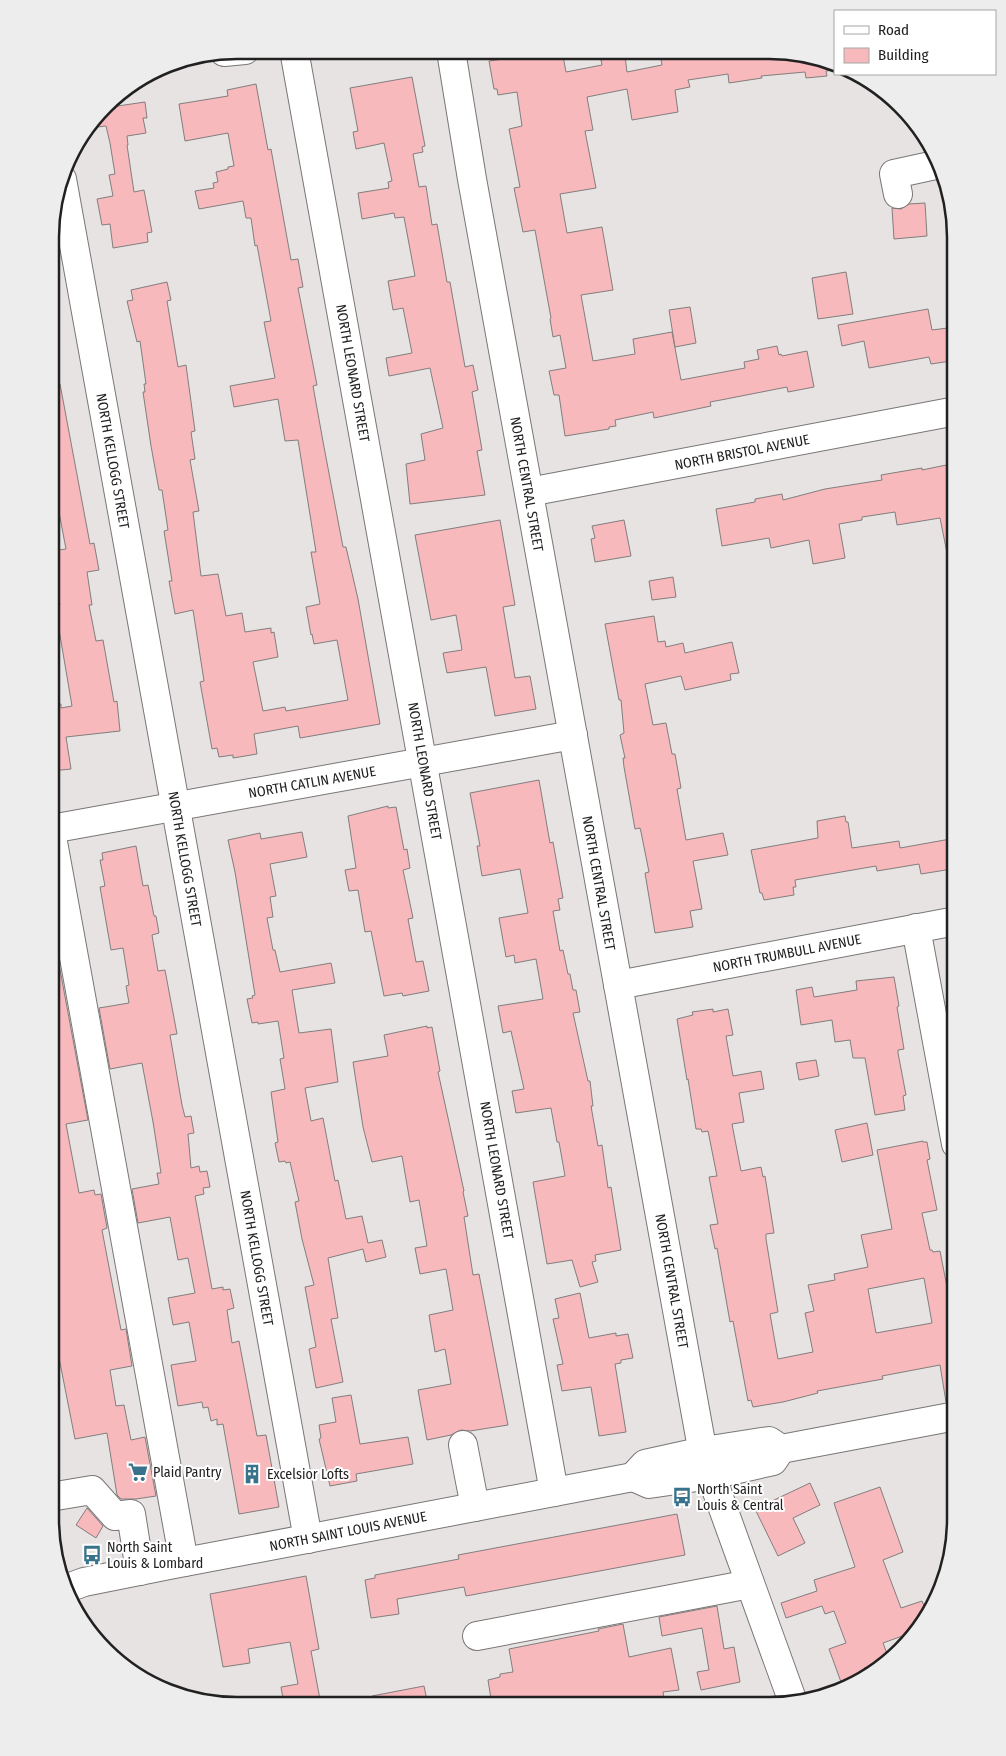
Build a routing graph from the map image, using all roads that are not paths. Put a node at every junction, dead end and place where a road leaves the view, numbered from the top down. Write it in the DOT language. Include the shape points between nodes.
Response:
graph roads {
  1 [pos="296,59"];
  2 [pos="452,59"];
  3 [pos="933,166"];
  4 [pos="64,192"];
  5 [pos="898,194"];
  6 [pos="947,413"];
  7 [pos="529,492"];
  8 [pos="573,735"];
  9 [pos="424,762"];
  10 [pos="176,807"];
  11 [pos="59,829"];
  12 [pos="59,874"];
  13 [pos="947,923"];
  14 [pos="916,928"];
  15 [pos="618,985"];
  16 [pos="947,1095"];
  17 [pos="947,1418"];
  18 [pos="462,1445"];
  19 [pos="708,1463"];
  20 [pos="554,1492"];
  21 [pos="59,1496"];
  22 [pos="475,1507"];
  23 [pos="308,1539"];
  24 [pos="184,1562"];
  25 [pos="140,1571"];
  26 [pos="750,1584"];
  27 [pos="71,1587"];
  28 [pos="477,1636"];
  29 [pos="791,1696"];
  1 -- 9 [label="street, NORTH LEONARD STREET"];
  2 -- 7 [label="street, NORTH CENTRAL STREET"];
  3 -- 5 [label="street" via="894,174"];
  4 -- 10 [label="street, NORTH KELLOGG STREET"];
  6 -- 7 [label="street, NORTH BRISTOL AVENUE"];
  7 -- 8 [label="street, NORTH CENTRAL STREET"];
  8 -- 9 [label="street, NORTH CATLIN AVENUE"];
  8 -- 15 [label="street, NORTH CENTRAL STREET"];
  9 -- 10 [label="street, NORTH CATLIN AVENUE"];
  9 -- 20 [label="street, NORTH LEONARD STREET"];
  10 -- 11 [label="street, NORTH CATLIN AVENUE"];
  10 -- 23 [label="street, NORTH KELLOGG STREET"];
  12 -- 24 [label="street"];
  13 -- 14 [label="street, NORTH TRUMBULL AVENUE"];
  14 -- 15 [label="street, NORTH TRUMBULL AVENUE"];
  14 -- 16 [label="street"];
  15 -- 19 [label="street, NORTH CENTRAL STREET" via="698,1429"];
  17 -- 19 [label="street, NORTH SAINT LOUIS AVENUE" via="781,1449 769,1441"];
  18 -- 22 [label="street"];
  19 -- 20 [label="street, NORTH SAINT LOUIS AVENUE" via="645,1464 633,1477"];
  19 -- 26 [label="street, NORTH CENTRAL STREET"];
  20 -- 22 [label="street, NORTH SAINT LOUIS AVENUE"];
  21 -- 25 [label="street" via="92,1490 115,1516 131,1514"];
  22 -- 23 [label="street, NORTH SAINT LOUIS AVENUE"];
  23 -- 24 [label="street, NORTH SAINT LOUIS AVENUE"];
  24 -- 25 [label="street, NORTH SAINT LOUIS AVENUE"];
  25 -- 27 [label="street, NORTH SAINT LOUIS AVENUE"];
  26 -- 28 [label="street"];
  26 -- 29 [label="street, NORTH CENTRAL STREET"];
}
